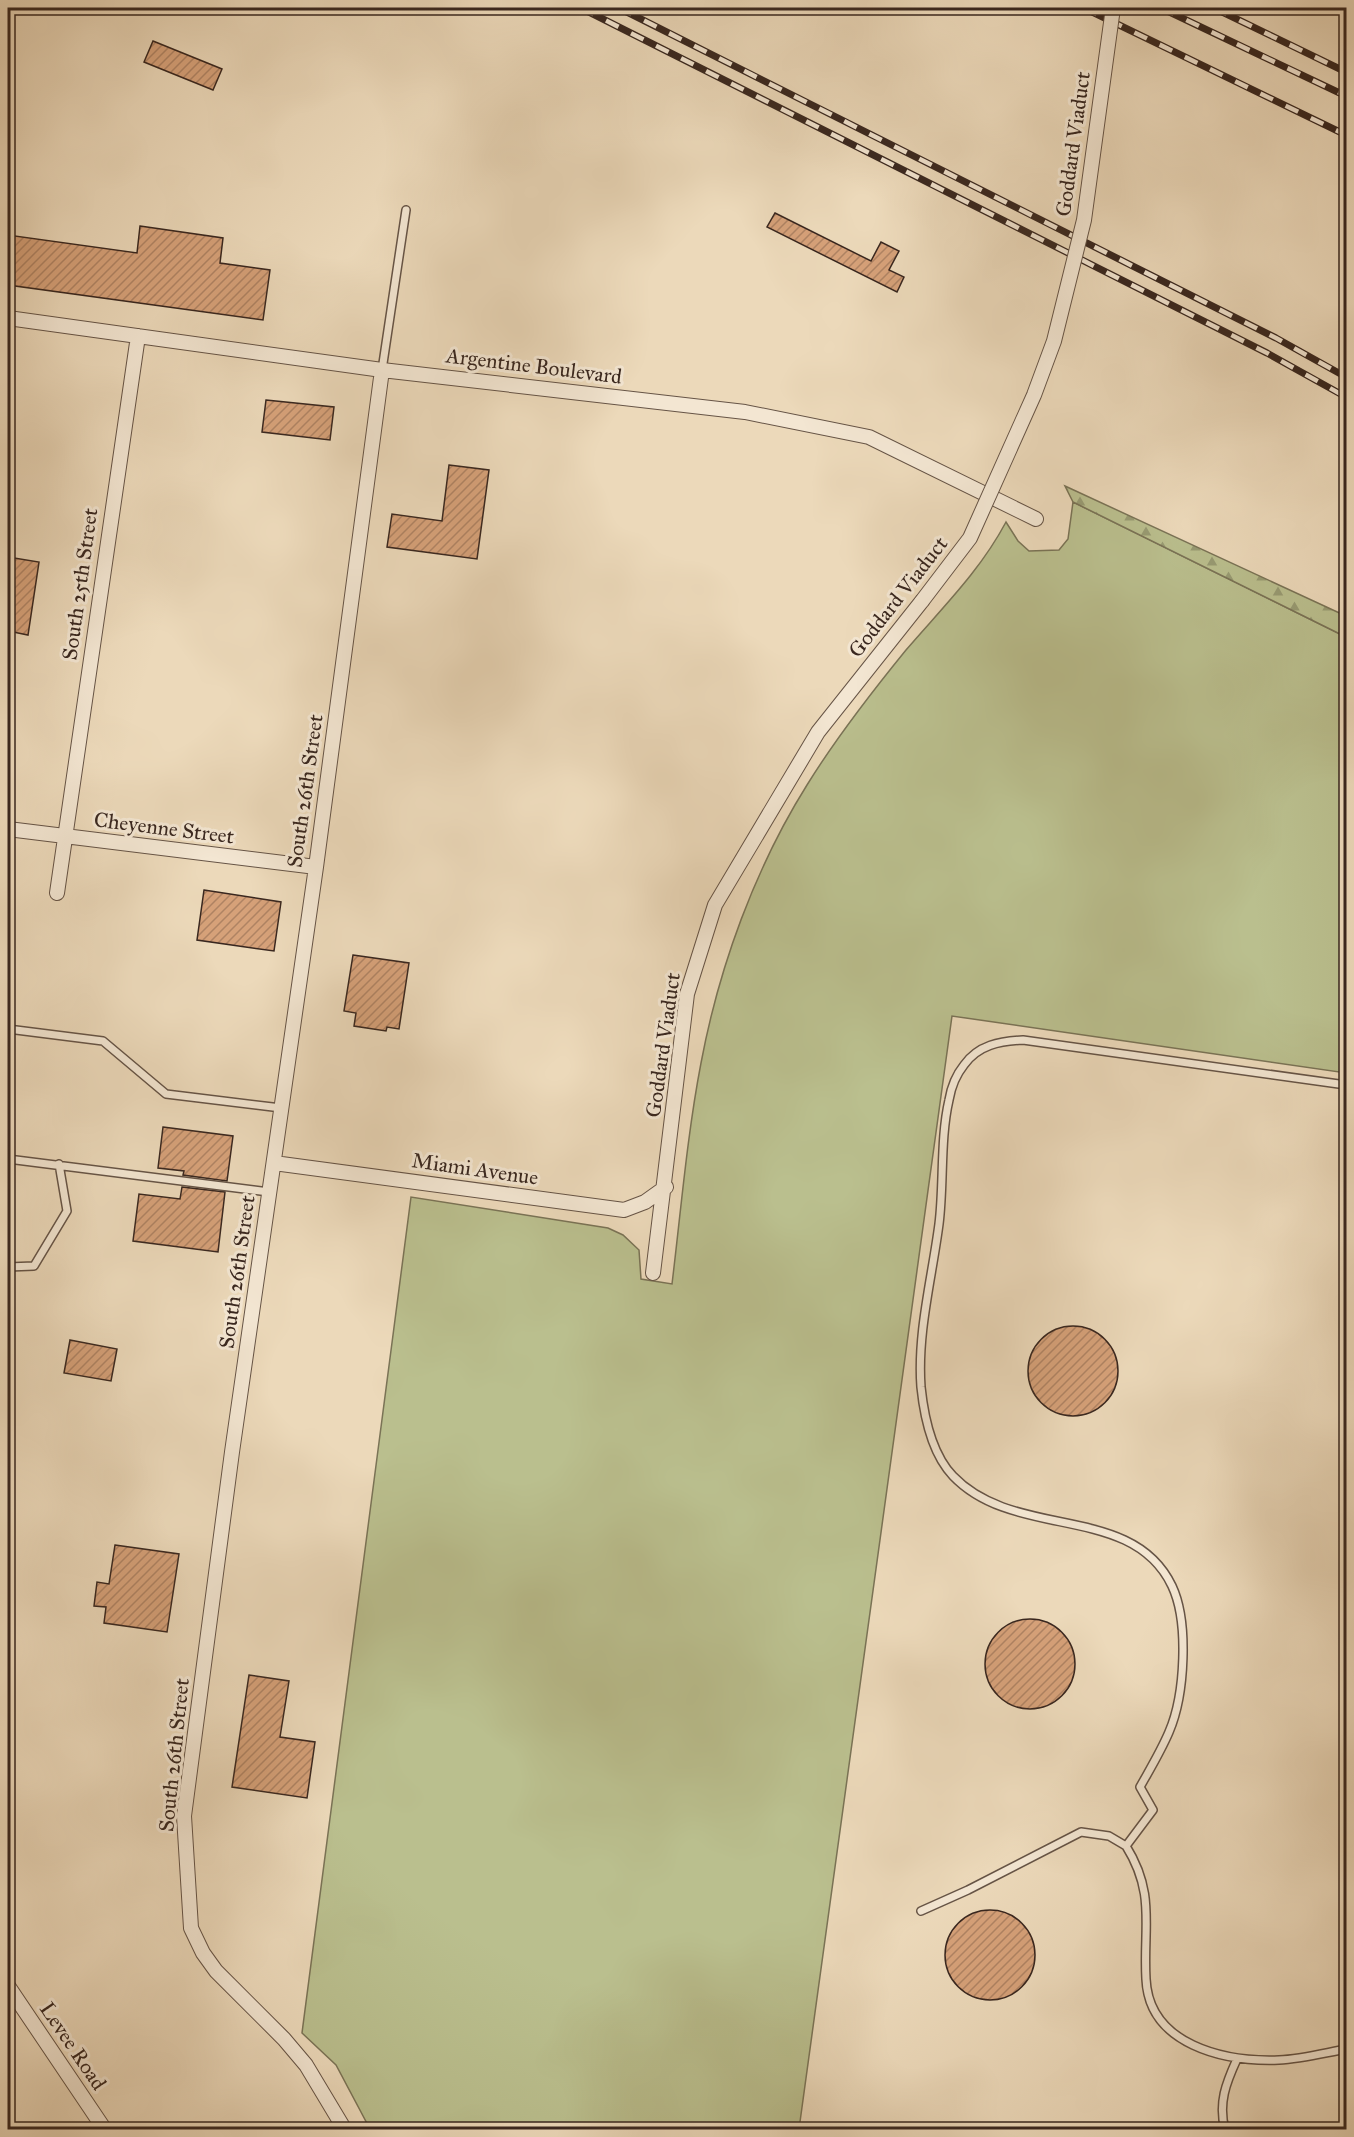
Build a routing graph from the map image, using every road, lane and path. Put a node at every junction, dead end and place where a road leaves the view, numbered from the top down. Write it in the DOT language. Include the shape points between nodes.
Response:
graph roads {
  1 [pos="1113,8"];
  2 [pos="406,210"];
  3 [pos="8,318"];
  4 [pos="138,336"];
  5 [pos="381,370"];
  6 [pos="1036,519"];
  7 [pos="8,829"];
  8 [pos="64,838"];
  9 [pos="316,867"];
  10 [pos="57,892"];
  11 [pos="8,1029"];
  12 [pos="1347,1085"];
  13 [pos="282,1108"];
  14 [pos="8,1159"];
  15 [pos="274,1163"];
  16 [pos="59,1164"];
  17 [pos="666,1187"];
  18 [pos="269,1192"];
  19 [pos="8,1267"];
  20 [pos="653,1273"];
  21 [pos="1126,1846"];
  22 [pos="921,1911"];
  23 [pos="8,1986"];
  24 [pos="1347,2049"];
  25 [pos="1237,2059"];
  26 [pos="105,2130"];
  27 [pos="345,2130"];
  28 [pos="1224,2130"];
  1 -- 17 [label="street, Goddard Viaduct, bridge" via="1084,220 1054,341 1030,406 970,538 818,732 715,905 687,994"];
  2 -- 5 [label="lane"];
  3 -- 4 [label="street, Argentine Boulevard"];
  4 -- 5 [label="street, Argentine Boulevard"];
  4 -- 8 [label="street, South 25th Street"];
  5 -- 6 [label="street, Argentine Boulevard" via="745,412 869,437"];
  5 -- 9 [label="street, South 26th Street"];
  7 -- 8 [label="street, Cheyenne Street"];
  8 -- 9 [label="street, Cheyenne Street"];
  8 -- 10 [label="street, South 25th Street"];
  9 -- 13 [label="street, South 26th Street"];
  11 -- 13 [label="lane" via="103,1041 166,1094"];
  12 -- 21 [label="lane" via="1023,1040 989,1045 974,1054 960,1072 949,1098 939,1225 922,1350 925,1417 936,1446 950,1474 972,1494 992,1504 1127,1540 1152,1558 1171,1584 1181,1609 1183,1633 1176,1710 1170,1731 1140,1787 1153,1810"];
  13 -- 15 [label="street, South 26th Street"];
  14 -- 16 [label="lane"];
  15 -- 17 [label="street, Miami Avenue" via="624,1210 645,1202"];
  15 -- 18 [label="street, South 26th Street"];
  16 -- 18 [label="lane"];
  16 -- 19 [label="lane" via="67,1212 34,1266"];
  17 -- 20 [label="street, Goddard Viaduct"];
  18 -- 27 [label="street, South 26th Street" via="184,1816 191,1928 216,1971 306,2065"];
  21 -- 22 [label="lane" via="1109,1836 1082,1832"];
  21 -- 25 [label="lane" via="1137,1864 1147,1901 1145,1958 1150,2004 1176,2036 1194,2046"];
  23 -- 26 [label="street, Levee Road"];
  24 -- 25 [label="lane" via="1281,2060"];
  25 -- 28 [label="lane" via="1221,2105"];
}
